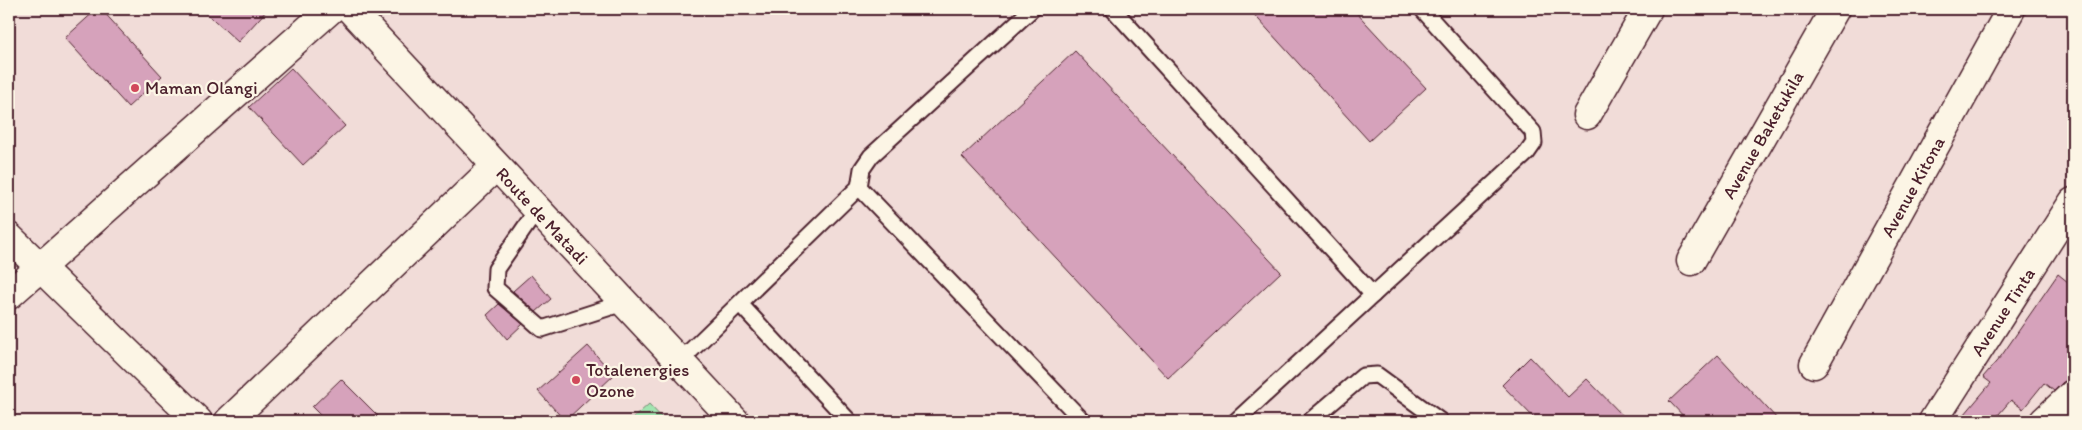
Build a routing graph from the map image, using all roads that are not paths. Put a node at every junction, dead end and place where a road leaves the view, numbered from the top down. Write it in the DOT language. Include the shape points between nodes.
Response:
graph roads {
  1 [pos="331,9"];
  2 [pos="350,9"];
  3 [pos="1032,9"];
  4 [pos="1113,9"];
  5 [pos="1422,9"];
  6 [pos="1648,9"];
  7 [pos="1835,9"];
  8 [pos="2011,9"];
  9 [pos="1588,115"];
  10 [pos="495,166"];
  11 [pos="859,186"];
  12 [pos="2073,202"];
  13 [pos="537,210"];
  14 [pos="9,237"];
  15 [pos="1691,261"];
  16 [pos="40,267"];
  17 [pos="9,295"];
  18 [pos="1373,295"];
  19 [pos="622,303"];
  20 [pos="740,304"];
  21 [pos="679,362"];
  22 [pos="1814,364"];
  23 [pos="2073,394"];
  24 [pos="198,421"];
  25 [pos="229,421"];
  26 [pos="735,421"];
  27 [pos="849,421"];
  28 [pos="1083,421"];
  29 [pos="1236,421"];
  30 [pos="1310,421"];
  31 [pos="1440,421"];
  32 [pos="1933,421"];
  33 [pos="2044,421"];
  1 -- 16 [label="street"];
  2 -- 10 [label="street, Route de Matadi"];
  3 -- 11 [label="lane" via="870,156 862,169"];
  4 -- 18 [label="lane"];
  5 -- 18 [label="lane" via="1534,132 1534,143"];
  6 -- 9 [label="street"];
  7 -- 15 [label="street, Avenue Baketukila"];
  8 -- 22 [label="street, Avenue Kitona"];
  10 -- 13 [label="street, Route de Matadi"];
  10 -- 25 [label="street"];
  11 -- 20 [label="lane"];
  11 -- 28 [label="lane"];
  12 -- 32 [label="street, Avenue Tinta"];
  13 -- 19 [label="street, Route de Matadi"];
  13 -- 19 [label="lane" via="496,269 496,288 542,329"];
  14 -- 16 [label="street"];
  16 -- 17 [label="street"];
  16 -- 24 [label="street"];
  18 -- 29 [label="lane"];
  19 -- 21 [label="street, Route de Matadi"];
  20 -- 21 [label="lane"];
  20 -- 27 [label="lane"];
  21 -- 26 [label="street, Route de Matadi"];
  23 -- 33 [label="street"];
  30 -- 31 [label="lane" via="1364,376 1377,375"];
}
